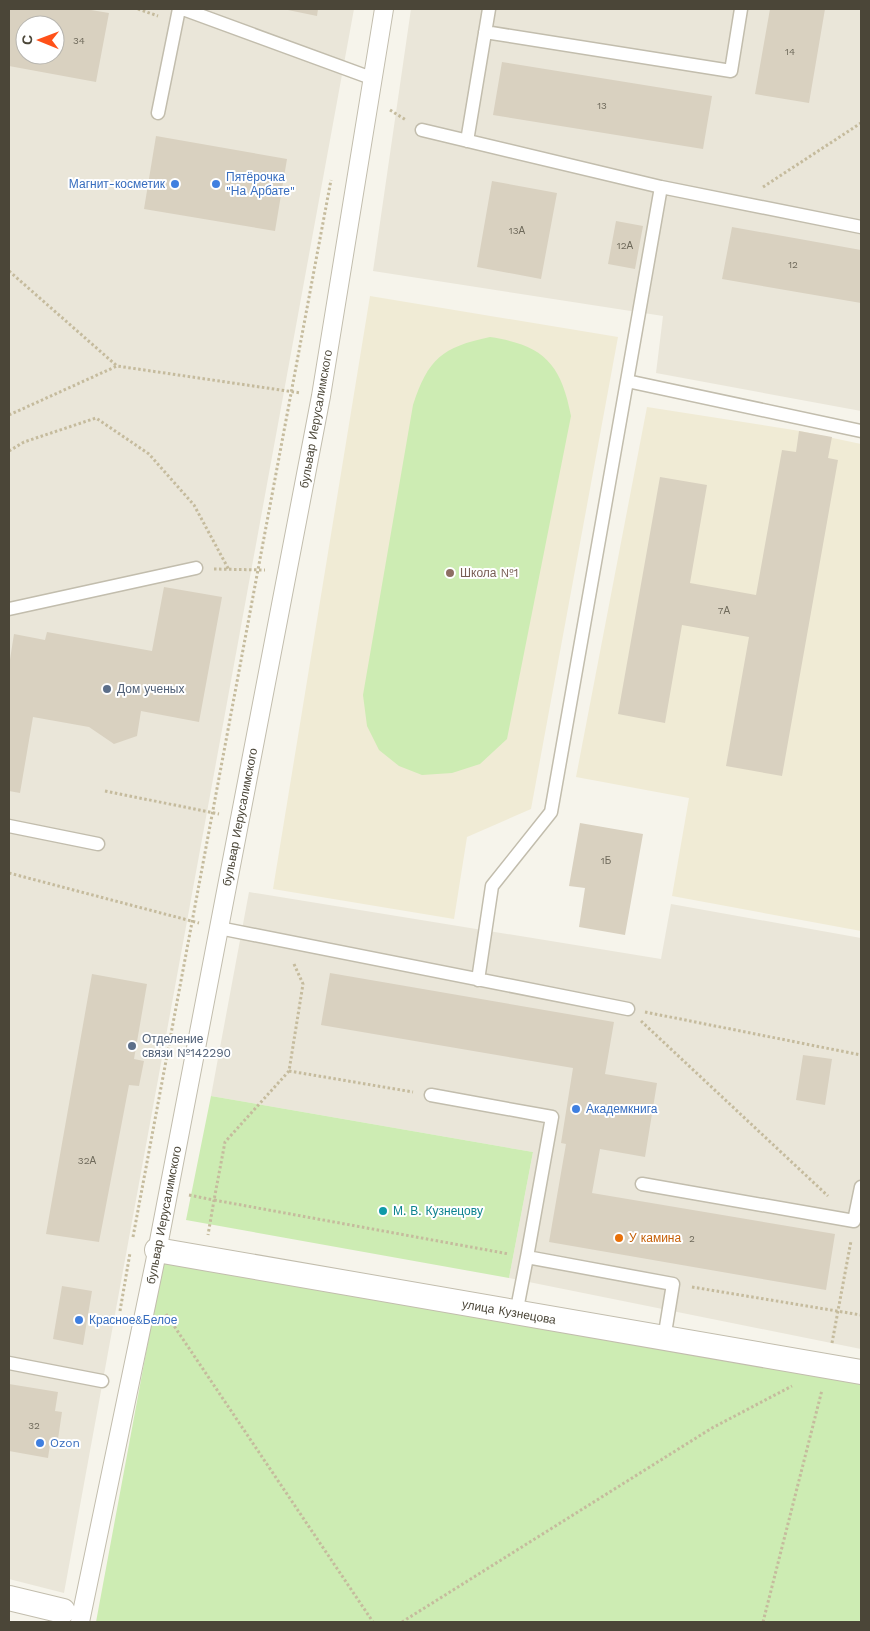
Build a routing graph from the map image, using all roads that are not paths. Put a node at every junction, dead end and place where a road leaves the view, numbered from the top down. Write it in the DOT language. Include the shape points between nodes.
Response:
graph roads {
  1 [pos="179,9"];
  2 [pos="183,9"];
  3 [pos="384,9"];
  4 [pos="489,9"];
  5 [pos="741,9"];
  6 [pos="485,32"];
  7 [pos="372,87"];
  8 [pos="158,113"];
  9 [pos="422,130"];
  10 [pos="467,141"];
  11 [pos="661,188"];
  12 [pos="861,227"];
  13 [pos="627,382"];
  14 [pos="861,431"];
  15 [pos="196,568"];
  16 [pos="9,609"];
  17 [pos="9,826"];
  18 [pos="98,844"];
  19 [pos="219,928"];
  20 [pos="478,980"];
  21 [pos="628,1009"];
  22 [pos="431,1095"];
  23 [pos="642,1184"];
  24 [pos="861,1187"];
  25 [pos="157,1250"];
  26 [pos="527,1257"];
  27 [pos="516,1314"];
  28 [pos="664,1339"];
  29 [pos="9,1363"];
  30 [pos="861,1372"];
  31 [pos="102,1382"];
  32 [pos="9,1598"];
  33 [pos="72,1617"];
  1 -- 8 [label="lane"];
  2 -- 7 [label="lane"];
  3 -- 7 [label="street, бульвар Иерусалимского"];
  4 -- 6 [label="lane"];
  5 -- 6 [label="lane" via="731,71"];
  6 -- 10 [label="lane"];
  7 -- 19 [label="street, бульвар Иерусалимского" via="321,396"];
  9 -- 10 [label="lane"];
  10 -- 11 [label="lane"];
  11 -- 12 [label="lane"];
  11 -- 13 [label="lane"];
  13 -- 14 [label="lane"];
  13 -- 20 [label="lane" via="550,812 492,886"];
  15 -- 16 [label="lane"];
  17 -- 18 [label="lane"];
  19 -- 20 [label="lane"];
  19 -- 25 [label="street, бульвар Иерусалимского"];
  20 -- 21 [label="lane"];
  22 -- 26 [label="lane" via="552,1117"];
  23 -- 24 [label="lane" via="854,1221"];
  25 -- 27 [label="street, улица Кузнецова"];
  25 -- 33 [label="street, бульвар Иерусалимского"];
  26 -- 27 [label="lane"];
  26 -- 28 [label="lane" via="672,1284"];
  27 -- 28 [label="street, улица Кузнецова"];
  28 -- 30 [label="street, улица Кузнецова"];
  29 -- 31 [label="lane"];
  32 -- 33 [label="street"];
}
